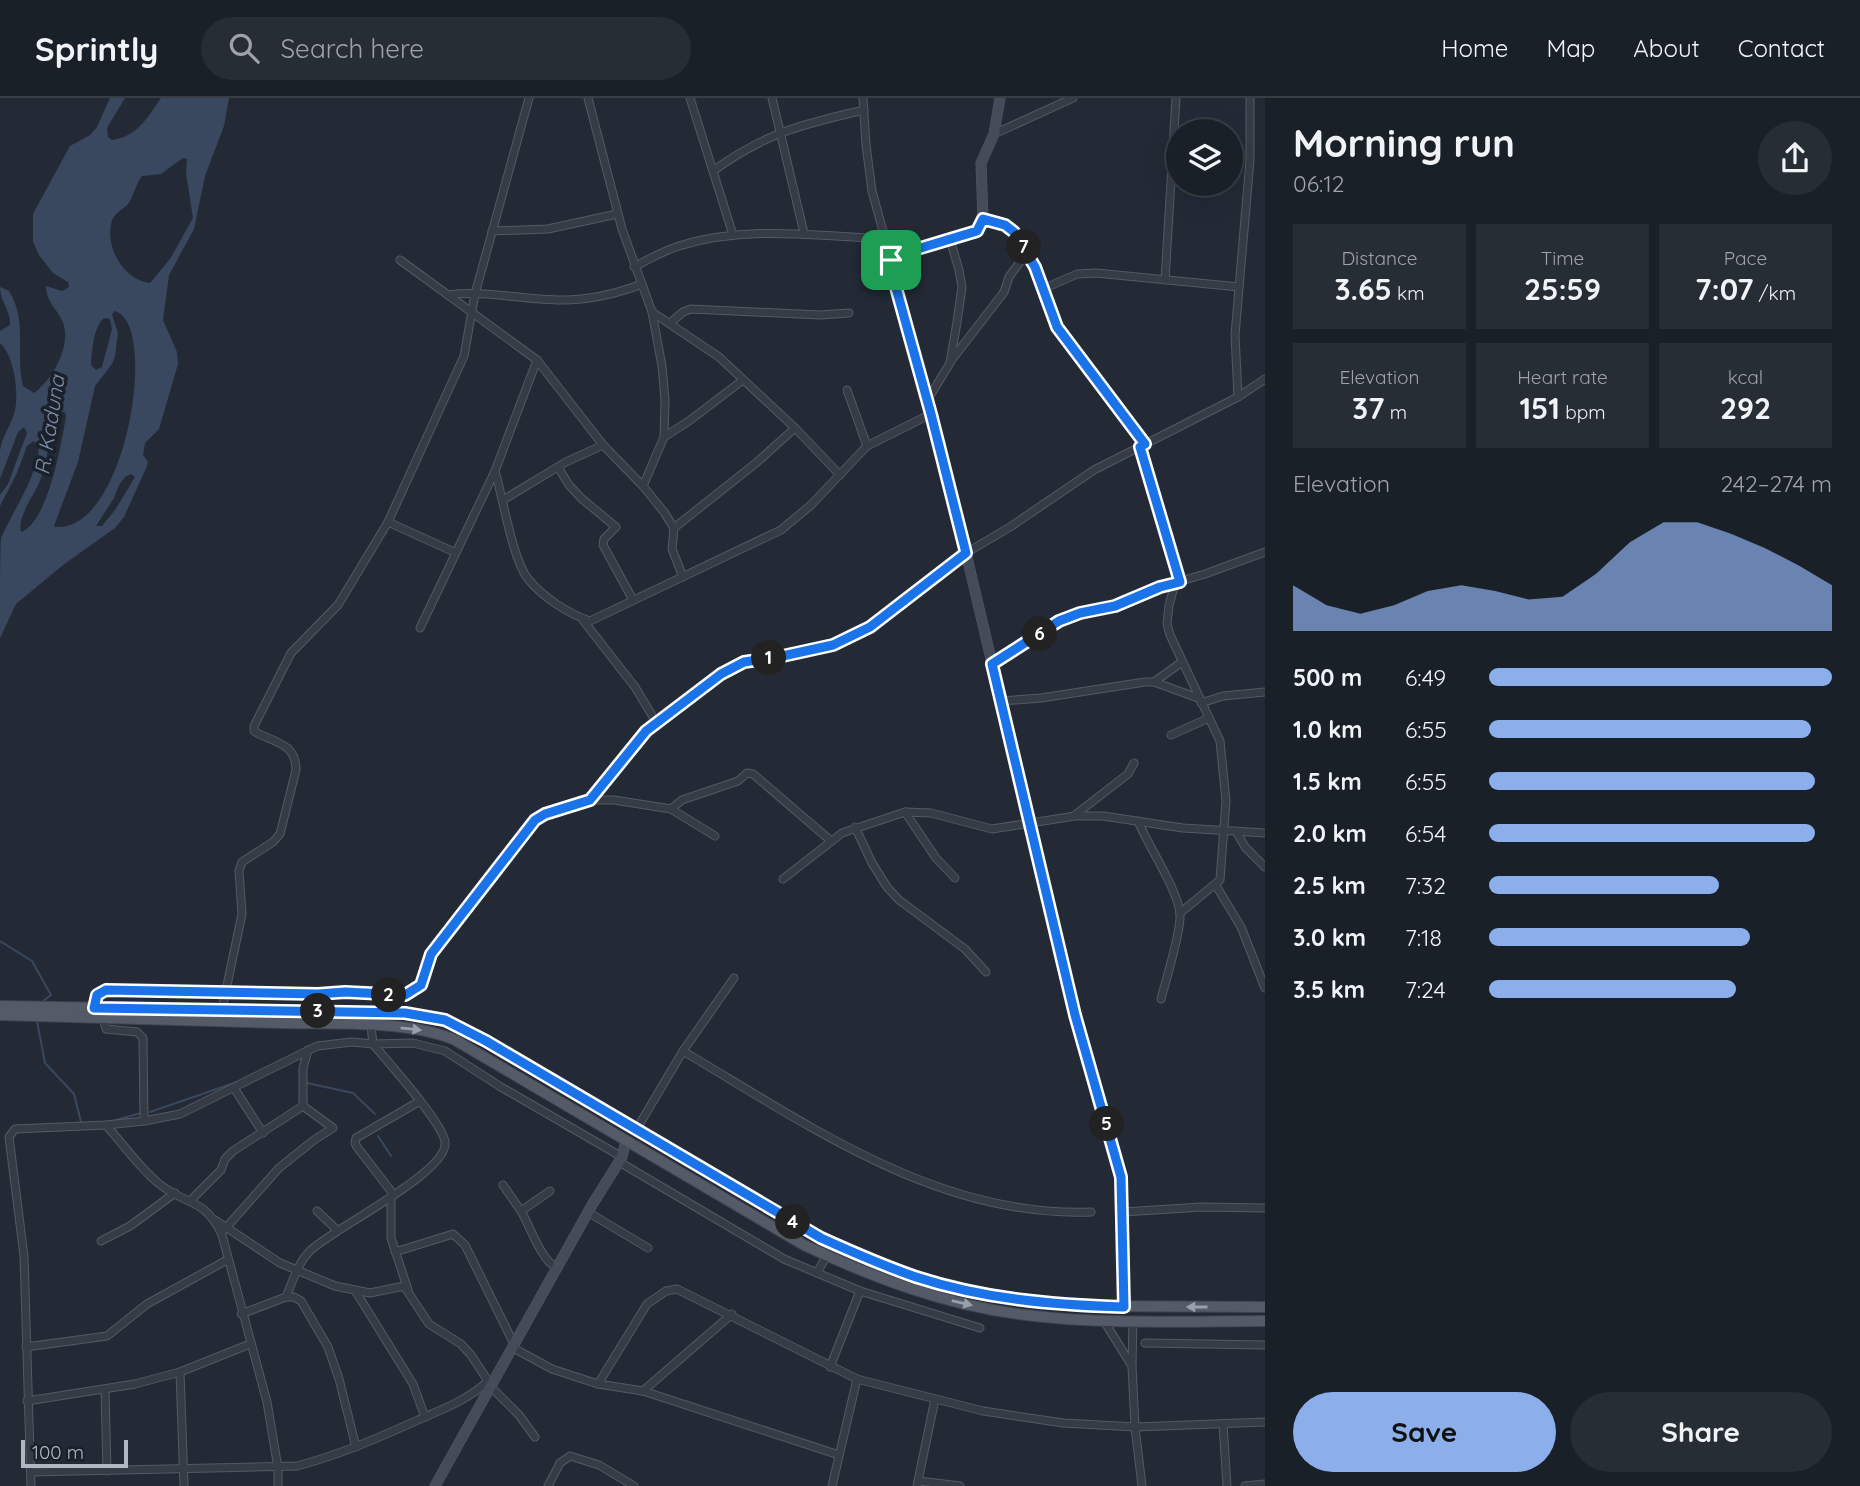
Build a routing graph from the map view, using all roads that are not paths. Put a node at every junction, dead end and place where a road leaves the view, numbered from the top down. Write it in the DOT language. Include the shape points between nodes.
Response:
graph roads {
  1 [pos="529,98"];
  2 [pos="588,98"];
  3 [pos="691,98"];
  4 [pos="772,98"];
  5 [pos="863,98"];
  6 [pos="1000,98"];
  7 [pos="1072,98"];
  8 [pos="1176,98"];
  9 [pos="1250,98"];
  10 [pos="864,110"];
  11 [pos="780,131"];
  12 [pos="995,134"];
  13 [pos="713,171"];
  14 [pos="617,214"];
  15 [pos="983,219"];
  16 [pos="492,231"];
  17 [pos="804,233"];
  18 [pos="733,235"];
  19 [pos="885,239"];
  20 [pos="950,239"];
  21 [pos="1027,252"];
  22 [pos="400,260"];
  23 [pos="891,260"];
  24 [pos="634,267"];
  25 [pos="1165,280"];
  26 [pos="642,285"];
  27 [pos="1239,287"];
  28 [pos="1043,289"];
  29 [pos="475,294"];
  30 [pos="448,295"];
  31 [pos="471,312"];
  32 [pos="652,312"];
  33 [pos="849,313"];
  34 [pos="670,323"];
  35 [pos="537,360"];
  36 [pos="950,363"];
  37 [pos="1265,379"];
  38 [pos="743,380"];
  39 [pos="847,390"];
  40 [pos="1238,397"];
  41 [pos="927,401"];
  42 [pos="931,414"];
  43 [pos="795,428"];
  44 [pos="664,437"];
  45 [pos="603,445"];
  46 [pos="1142,445"];
  47 [pos="867,446"];
  48 [pos="558,467"];
  49 [pos="495,471"];
  50 [pos="840,475"];
  51 [pos="643,486"];
  52 [pos="503,500"];
  53 [pos="388,522"];
  54 [pos="674,528"];
  55 [pos="454,552"];
  56 [pos="1265,552"];
  57 [pos="966,553"];
  58 [pos="683,576"];
  59 [pos="1177,583"];
  60 [pos="633,600"];
  61 [pos="582,618"];
  62 [pos="419,628"];
  63 [pos="1182,663"];
  64 [pos="992,664"];
  65 [pos="1154,682"];
  66 [pos="1265,692"];
  67 [pos="1199,700"];
  68 [pos="1000,701"];
  69 [pos="1209,718"];
  70 [pos="656,722"];
  71 [pos="1171,735"];
  72 [pos="1134,763"];
  73 [pos="590,800"];
  74 [pos="671,809"];
  75 [pos="905,812"];
  76 [pos="1075,816"];
  77 [pos="1138,821"];
  78 [pos="1029,823"];
  79 [pos="855,827"];
  80 [pos="1224,830"];
  81 [pos="1236,831"];
  82 [pos="1265,834"];
  83 [pos="715,836"];
  84 [pos="830,840"];
  85 [pos="1265,867"];
  86 [pos="955,878"];
  87 [pos="783,879"];
  88 [pos="1215,884"];
  89 [pos="1180,913"];
  90 [pos="986,972"];
  91 [pos="734,978"];
  92 [pos="1265,988"];
  93 [pos="227,993"];
  94 [pos="1161,999"];
  95 [pos="0,1006"];
  96 [pos="94,1008"];
  97 [pos="222,1009"];
  98 [pos="0,1015"];
  99 [pos="103,1018"];
  100 [pos="371,1026"];
  101 [pos="373,1044"];
  102 [pos="308,1050"];
  103 [pos="683,1051"];
  104 [pos="234,1088"];
  105 [pos="420,1101"];
  106 [pos="303,1106"];
  107 [pos="144,1121"];
  108 [pos="106,1125"];
  109 [pos="636,1130"];
  110 [pos="263,1133"];
  111 [pos="631,1143"];
  112 [pos="9,1145"];
  113 [pos="0,1148"];
  114 [pos="622,1160"];
  115 [pos="503,1185"];
  116 [pos="550,1191"];
  117 [pos="175,1194"];
  118 [pos="393,1196"];
  119 [pos="191,1200"];
  120 [pos="1265,1208"];
  121 [pos="317,1211"];
  122 [pos="521,1211"];
  123 [pos="1091,1212"];
  124 [pos="1123,1212"];
  125 [pos="592,1214"];
  126 [pos="215,1220"];
  127 [pos="225,1227"];
  128 [pos="337,1230"];
  129 [pos="222,1236"];
  130 [pos="101,1241"];
  131 [pos="648,1248"];
  132 [pos="395,1252"];
  133 [pos="827,1255"];
  134 [pos="227,1260"];
  135 [pos="558,1268"];
  136 [pos="297,1270"];
  137 [pos="817,1273"];
  138 [pos="408,1291"];
  139 [pos="860,1291"];
  140 [pos="356,1292"];
  141 [pos="286,1297"];
  142 [pos="1124,1307"];
  143 [pos="1160,1307"];
  144 [pos="1265,1307"];
  145 [pos="241,1314"];
  146 [pos="732,1314"];
  147 [pos="1104,1321"];
  148 [pos="1133,1321"];
  149 [pos="1160,1321"];
  150 [pos="1265,1321"];
  151 [pos="981,1328"];
  152 [pos="250,1343"];
  153 [pos="1145,1343"];
  154 [pos="1265,1345"];
  155 [pos="26,1347"];
  156 [pos="515,1347"];
  157 [pos="1132,1366"];
  158 [pos="830,1367"];
  159 [pos="180,1372"];
  160 [pos="857,1379"];
  161 [pos="598,1384"];
  162 [pos="491,1385"];
  163 [pos="105,1389"];
  164 [pos="643,1391"];
  165 [pos="935,1399"];
  166 [pos="27,1401"];
  167 [pos="425,1417"];
  168 [pos="1265,1422"];
  169 [pos="1223,1424"];
  170 [pos="1135,1427"];
  171 [pos="535,1437"];
  172 [pos="356,1447"];
  173 [pos="839,1455"];
  174 [pos="278,1468"];
  175 [pos="183,1469"];
  176 [pos="107,1471"];
  177 [pos="31,1472"];
  178 [pos="918,1483"];
  179 [pos="1265,1484"];
  180 [pos="31,1486"];
  181 [pos="184,1486"];
  182 [pos="278,1486"];
  183 [pos="435,1486"];
  184 [pos="440,1486"];
  185 [pos="548,1486"];
  186 [pos="634,1486"];
  187 [pos="832,1486"];
  188 [pos="960,1486"];
  189 [pos="1142,1486"];
  190 [pos="1227,1486"];
  191 [pos="1245,1486"];
  1 -- 16 [label="street"];
  2 -- 14 [label="street"];
  3 -- 13 [label="street"];
  4 -- 11 [label="street"];
  5 -- 10 [label="street"];
  6 -- 12 [label="street"];
  7 -- 12 [label="street"];
  8 -- 25 [label="street"];
  9 -- 27 [label="street" via="1251,160"];
  10 -- 11 [label="street"];
  10 -- 19 [label="street" via="872,191"];
  11 -- 13 [label="street" via="739,151"];
  11 -- 17 [label="street"];
  12 -- 15 [label="street" via="981,163"];
  13 -- 18 [label="street"];
  14 -- 16 [label="street" via="548,229"];
  14 -- 24 [label="street"];
  15 -- 20 [label="street" via="977,231"];
  15 -- 21 [label="street" via="1005,225"];
  16 -- 29 [label="street"];
  17 -- 18 [label="street"];
  17 -- 19 [label="street"];
  18 -- 24 [label="street" via="679,246"];
  19 -- 23 [label="street"];
  20 -- 23 [label="street"];
  20 -- 36 [label="street" via="962,287"];
  21 -- 28 [label="street"];
  21 -- 36 [label="street" via="1004,292"];
  22 -- 30 [label="street"];
  23 -- 41 [label="street"];
  24 -- 26 [label="street"];
  25 -- 27 [label="street"];
  25 -- 28 [label="street" via="1077,274"];
  26 -- 29 [label="street" via="571,299"];
  26 -- 32 [label="street"];
  27 -- 40 [label="street" via="1235,335"];
  28 -- 46 [label="street" via="1066,342"];
  29 -- 30 [label="street"];
  29 -- 31 [label="street"];
  30 -- 31 [label="street"];
  31 -- 35 [label="street"];
  31 -- 53 [label="street" via="464,356"];
  32 -- 34 [label="street"];
  32 -- 44 [label="street" via="666,400"];
  33 -- 34 [label="street" via="820,316 691,309"];
  34 -- 38 [label="street"];
  35 -- 45 [label="street"];
  35 -- 49 [label="street"];
  36 -- 41 [label="street"];
  37 -- 40 [label="street"];
  38 -- 43 [label="street"];
  38 -- 44 [label="street"];
  39 -- 47 [label="street"];
  40 -- 46 [label="street"];
  41 -- 42 [label="street"];
  42 -- 47 [label="street"];
  42 -- 57 [label="street"];
  43 -- 50 [label="street"];
  43 -- 54 [label="street"];
  44 -- 51 [label="street"];
  45 -- 48 [label="street"];
  45 -- 51 [label="street"];
  46 -- 57 [label="street" via="1094,470"];
  46 -- 59 [label="street"];
  47 -- 50 [label="street"];
  48 -- 52 [label="street"];
  48 -- 60 [label="street" via="581,498 616,527 603,545"];
  49 -- 52 [label="street"];
  49 -- 55 [label="street"];
  50 -- 58 [label="street" via="781,530"];
  51 -- 54 [label="street"];
  52 -- 61 [label="street" via="527,578 557,605"];
  53 -- 55 [label="street"];
  53 -- 93 [label="street" via="338,605 291,653 254,726 254,731 292,752 296,770 280,834 242,862 239,871 242,914"];
  54 -- 58 [label="street" via="672,549"];
  55 -- 62 [label="street"];
  56 -- 59 [label="street"];
  57 -- 64 [label="street"];
  57 -- 70 [label="street" via="870,627 833,645 744,662"];
  58 -- 60 [label="street"];
  59 -- 63 [label="street" via="1167,624"];
  59 -- 64 [label="street" via="1059,621"];
  60 -- 61 [label="street" via="597,619"];
  61 -- 70 [label="street"];
  63 -- 65 [label="street"];
  63 -- 67 [label="street"];
  64 -- 68 [label="street"];
  65 -- 67 [label="street"];
  65 -- 68 [label="street"];
  66 -- 67 [label="street"];
  67 -- 69 [label="street"];
  68 -- 78 [label="street"];
  69 -- 71 [label="street"];
  69 -- 80 [label="street" via="1220,741"];
  70 -- 73 [label="street"];
  72 -- 76 [label="street" via="1128,774"];
  73 -- 74 [label="street"];
  73 -- 93 [label="street" via="533,822 431,954 421,985 405,995"];
  74 -- 83 [label="street"];
  74 -- 84 [label="street" via="682,800 753,774"];
  75 -- 78 [label="street" via="932,813 992,829"];
  75 -- 79 [label="street"];
  75 -- 86 [label="street"];
  76 -- 77 [label="street"];
  76 -- 78 [label="street"];
  77 -- 80 [label="street"];
  77 -- 89 [label="street" via="1177,898"];
  78 -- 124 [label="street" via="1075,1015 1121,1177"];
  79 -- 84 [label="street"];
  79 -- 90 [label="street" via="887,887 965,949"];
  80 -- 81 [label="street"];
  80 -- 88 [label="street" via="1222,873"];
  81 -- 82 [label="street"];
  81 -- 85 [label="street"];
  84 -- 87 [label="street"];
  88 -- 89 [label="street"];
  88 -- 92 [label="street" via="1241,927"];
  89 -- 94 [label="street"];
  91 -- 103 [label="street"];
  93 -- 96 [label="street" via="106,990 97,995"];
  93 -- 97 [label="street"];
  95 -- 96 [label="main road"];
  96 -- 97 [label="main road"];
  97 -- 109 [label="main road" via="405,1013 445,1020"];
  98 -- 99 [label="main road"];
  99 -- 100 [label="main road"];
  99 -- 107 [label="street" via="106,1029 137,1032 143,1038"];
  100 -- 101 [label="street"];
  100 -- 111 [label="main road, one-way" via="420,1029 455,1040"];
  101 -- 102 [label="street" via="329,1044"];
  101 -- 105 [label="street"];
  101 -- 114 [label="street" via="413,1043 445,1051"];
  102 -- 104 [label="street"];
  102 -- 106 [label="street"];
  103 -- 109 [label="street"];
  103 -- 123 [label="street" via="887,1167 968,1197 1069,1213"];
  104 -- 107 [label="street" via="180,1114"];
  104 -- 110 [label="street"];
  105 -- 118 [label="street" via="444,1138 444,1154"];
  105 -- 118 [label="street" via="356,1138 357,1147"];
  106 -- 110 [label="street"];
  106 -- 127 [label="street" via="333,1128 279,1168"];
  107 -- 108 [label="street"];
  108 -- 112 [label="street" via="15,1129"];
  108 -- 117 [label="street" via="153,1179"];
  109 -- 142 [label="main road" via="821,1238 918,1278 1033,1302"];
  110 -- 119 [label="street" via="225,1159 221,1170"];
  111 -- 114 [label="street"];
  111 -- 133 [label="main road"];
  112 -- 113 [label="street"];
  112 -- 155 [label="street" via="24,1256"];
  114 -- 125 [label="street"];
  114 -- 135 [label="street"];
  114 -- 137 [label="street" via="785,1259"];
  115 -- 122 [label="street"];
  116 -- 122 [label="street"];
  117 -- 119 [label="street"];
  117 -- 130 [label="street"];
  118 -- 128 [label="street"];
  118 -- 132 [label="street" via="390,1229"];
  119 -- 126 [label="street"];
  120 -- 124 [label="street"];
  121 -- 128 [label="street"];
  122 -- 135 [label="street" via="546,1259"];
  124 -- 142 [label="street"];
  125 -- 131 [label="street"];
  125 -- 156 [label="street"];
  126 -- 127 [label="street"];
  126 -- 129 [label="street"];
  127 -- 129 [label="street"];
  127 -- 136 [label="street"];
  128 -- 136 [label="street" via="310,1251"];
  129 -- 134 [label="street"];
  132 -- 138 [label="street"];
  132 -- 156 [label="street" via="444,1235 457,1236"];
  133 -- 137 [label="street"];
  133 -- 147 [label="main road, one-way" via="863,1272 961,1303 1023,1315"];
  134 -- 145 [label="street"];
  134 -- 155 [label="street" via="147,1304 107,1336"];
  135 -- 156 [label="street"];
  136 -- 140 [label="street"];
  136 -- 141 [label="street"];
  137 -- 139 [label="street"];
  138 -- 140 [label="street" via="400,1286"];
  138 -- 162 [label="street" via="429,1324 461,1344"];
  139 -- 151 [label="street"];
  139 -- 158 [label="street"];
  140 -- 167 [label="street" via="413,1384"];
  141 -- 145 [label="street"];
  141 -- 172 [label="street" via="301,1301 328,1347"];
  142 -- 143 [label="main road"];
  144 -- 143 [label="main road, one-way"];
  143 -- 149 [label="main road"];
  145 -- 152 [label="street"];
  146 -- 158 [label="street"];
  146 -- 161 [label="street" via="677,1289 666,1291 647,1304"];
  146 -- 164 [label="street"];
  147 -- 148 [label="main road"];
  147 -- 157 [label="street"];
  148 -- 149 [label="main road"];
  148 -- 157 [label="street"];
  149 -- 150 [label="main road"];
  152 -- 159 [label="street"];
  152 -- 174 [label="street" via="267,1402"];
  153 -- 154 [label="street"];
  155 -- 166 [label="street"];
  156 -- 161 [label="street" via="552,1370"];
  156 -- 162 [label="street"];
  157 -- 170 [label="street"];
  158 -- 160 [label="street"];
  159 -- 163 [label="street"];
  159 -- 175 [label="street"];
  160 -- 165 [label="street"];
  160 -- 173 [label="street"];
  161 -- 164 [label="street"];
  162 -- 167 [label="street"];
  162 -- 171 [label="street"];
  162 -- 183 [label="street"];
  162 -- 184 [label="street"];
  163 -- 166 [label="street"];
  163 -- 176 [label="street"];
  164 -- 173 [label="street"];
  165 -- 170 [label="street" via="1063,1423"];
  165 -- 178 [label="street"];
  166 -- 177 [label="street"];
  167 -- 172 [label="street"];
  168 -- 169 [label="street"];
  169 -- 170 [label="street"];
  169 -- 190 [label="street"];
  170 -- 189 [label="street"];
  172 -- 174 [label="street" via="329,1458"];
  173 -- 187 [label="street"];
  174 -- 175 [label="street"];
  174 -- 182 [label="street"];
  175 -- 176 [label="street"];
  175 -- 181 [label="street"];
  176 -- 177 [label="street"];
  177 -- 180 [label="street"];
  178 -- 188 [label="street"];
  179 -- 191 [label="street"];
  185 -- 186 [label="street" via="570,1456 599,1465"];
}
